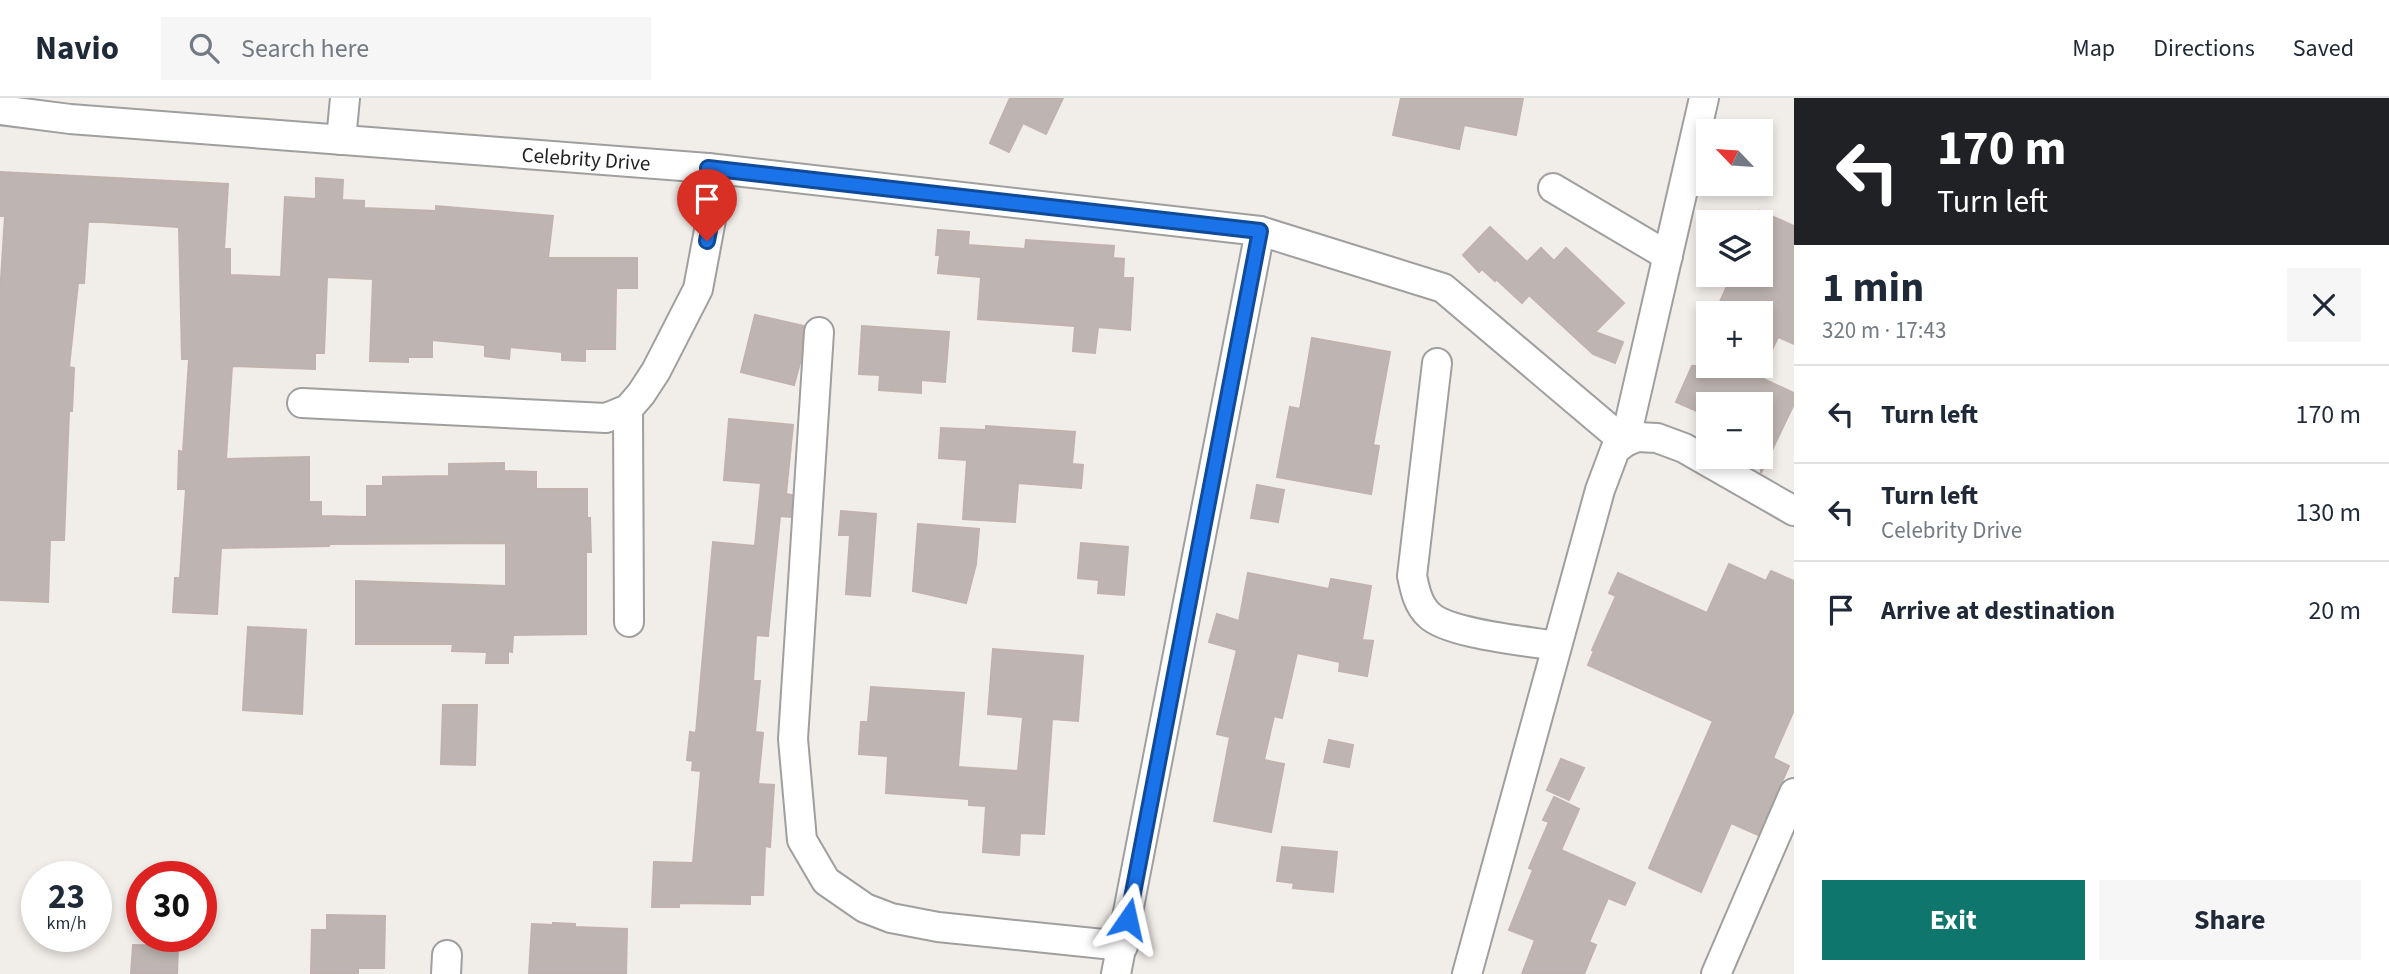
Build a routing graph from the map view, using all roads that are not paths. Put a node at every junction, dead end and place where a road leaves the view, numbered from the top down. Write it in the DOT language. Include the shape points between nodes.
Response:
graph roads {
  1 [pos="345,98"];
  2 [pos="1704,98"];
  3 [pos="71,108"];
  4 [pos="0,110"];
  5 [pos="341,140"];
  6 [pos="708,168"];
  7 [pos="1553,188"];
  8 [pos="1260,231"];
  9 [pos="1668,256"];
  10 [pos="819,332"];
  11 [pos="1437,363"];
  12 [pos="302,403"];
  13 [pos="628,409"];
  14 [pos="1625,442"];
  15 [pos="1794,511"];
  16 [pos="629,622"];
  17 [pos="1556,646"];
  18 [pos="1794,793"];
  19 [pos="1123,946"];
  20 [pos="1116,974"];
  21 [pos="1467,974"];
  22 [pos="1716,974"];
  1 -- 5 [label="street"];
  2 -- 9 [label="street"];
  3 -- 4 [label="street, Celebrity Drive"];
  3 -- 5 [label="street, Celebrity Drive"];
  5 -- 6 [label="street, Celebrity Drive"];
  6 -- 8 [label="street, Celebrity Drive"];
  6 -- 13 [label="street" via="716,193 698,289 656,371"];
  7 -- 9 [label="street"];
  8 -- 14 [label="street, Celebrity Drive" via="1443,288"];
  8 -- 19 [label="street"];
  9 -- 14 [label="street"];
  10 -- 19 [label="street" via="793,739 802,840 826,881 865,908 891,918"];
  11 -- 17 [label="street" via="1412,576 1417,597 1429,615 1447,627"];
  12 -- 13 [label="street" via="606,418"];
  13 -- 16 [label="street"];
  14 -- 15 [label="street" via="1657,438 1684,448"];
  14 -- 17 [label="street" via="1607,465"];
  17 -- 21 [label="street"];
  18 -- 22 [label="street"];
  19 -- 20 [label="street"];
}
